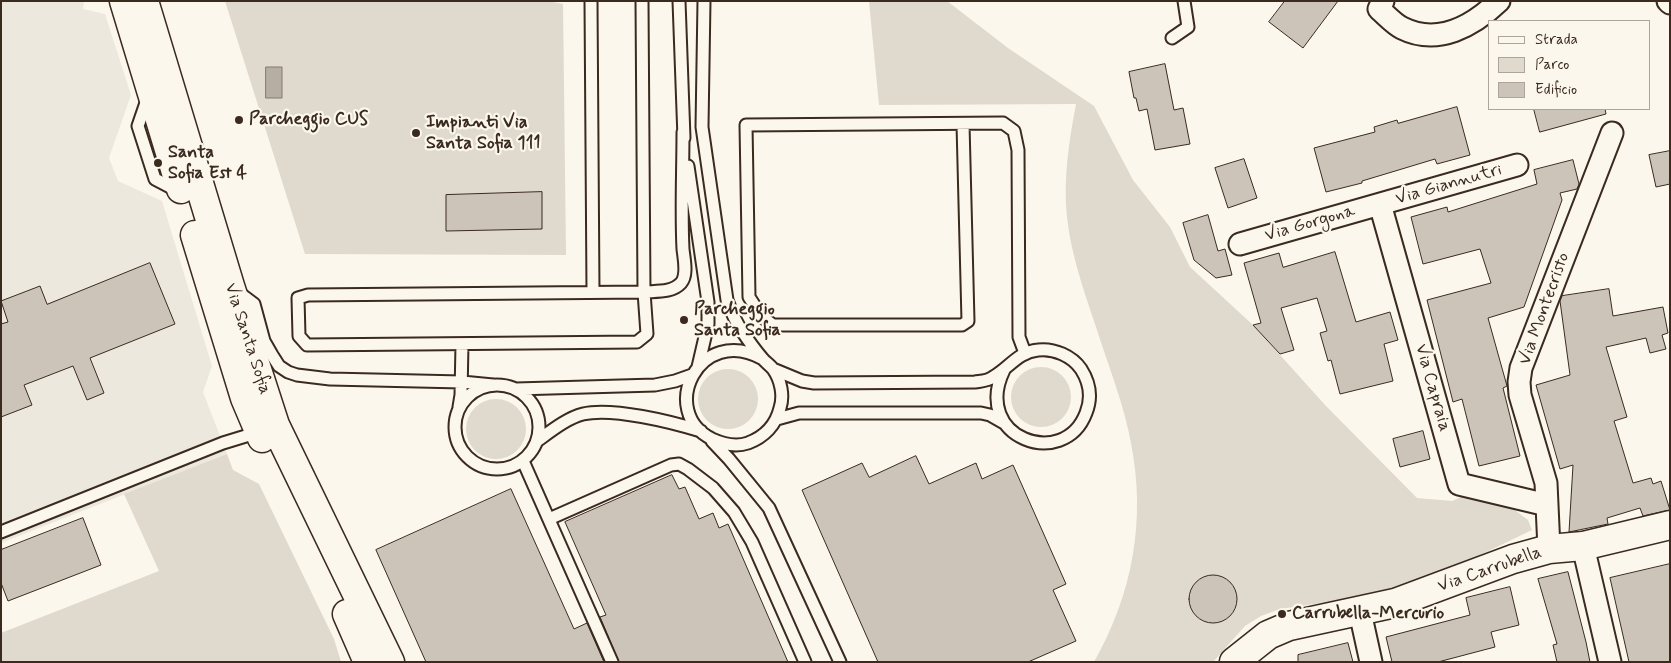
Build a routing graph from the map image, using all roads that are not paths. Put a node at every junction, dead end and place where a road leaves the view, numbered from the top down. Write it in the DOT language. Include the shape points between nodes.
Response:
graph roads {
  1 [pos="124,1"];
  2 [pos="144,1"];
  3 [pos="591,1"];
  4 [pos="642,1"];
  5 [pos="679,1"];
  6 [pos="704,1"];
  7 [pos="1184,1"];
  8 [pos="1499,1"];
  9 [pos="1381,5"];
  10 [pos="1172,38"];
  11 [pos="963,124"];
  12 [pos="683,132"];
  13 [pos="1612,133"];
  14 [pos="1517,165"];
  15 [pos="1380,204"];
  16 [pos="1240,244"];
  17 [pos="230,286"];
  18 [pos="593,292"];
  19 [pos="644,292"];
  20 [pos="462,344"];
  21 [pos="1025,353"];
  22 [pos="762,359"];
  23 [pos="773,369"];
  24 [pos="1004,370"];
  25 [pos="695,371"];
  26 [pos="462,382"];
  27 [pos="493,385"];
  28 [pos="516,389"];
  29 [pos="458,411"];
  30 [pos="777,419"];
  31 [pos="1004,423"];
  32 [pos="259,432"];
  33 [pos="704,434"];
  34 [pos="537,441"];
  35 [pos="523,461"];
  36 [pos="1547,505"];
  37 [pos="549,519"];
  38 [pos="1670,525"];
  39 [pos="1,532"];
  40 [pos="1583,546"];
  41 [pos="1549,550"];
  42 [pos="1360,612"];
  43 [pos="368,662"];
  44 [pos="390,662"];
  45 [pos="612,662"];
  46 [pos="805,662"];
  47 [pos="840,662"];
  48 [pos="1234,662"];
  49 [pos="1371,662"];
  50 [pos="1610,662"];
  1 -- 32 [label="main road, Via Santa Sofia" via="233,362"];
  2 -- 17 [label="main road, Via Santa Sofia"];
  3 -- 18 [label="lane"];
  4 -- 19 [label="lane"];
  5 -- 12 [label="lane"];
  6 -- 22 [label="lane" via="702,127 727,300 733,317"];
  7 -- 10 [label="lane" via="1188,27"];
  8 -- 9 [label="street" via="1462,29 1432,35 1417,34 1401,27"];
  11 -- 11 [label="lane" via="968,321 962,325 800,326 773,325 762,317 749,297 746,125"];
  11 -- 21 [label="lane" via="1003,123 1014,132 1018,150 1019,337"];
  12 -- 19 [label="lane" via="685,274 681,282 668,290"];
  12 -- 25 [label="lane" via="708,302 708,324"];
  13 -- 36 [label="street, Via Montecristo" via="1522,368 1520,395 1546,483"];
  14 -- 15 [label="street, Via Giannutri"];
  15 -- 16 [label="street, Via Gorgona"];
  15 -- 36 [label="street, Via Capraia" via="1459,484"];
  17 -- 26 [label="lane" via="254,304 264,341 279,366 288,372 330,379"];
  17 -- 44 [label="main road, Via Santa Sofia" via="275,425"];
  18 -- 19 [label="lane"];
  18 -- 20 [label="lane" via="308,295 298,298 299,336 307,344"];
  19 -- 20 [label="lane" via="647,334 637,342"];
  20 -- 26 [label="lane"];
  21 -- 24 [label="lane"];
  21 -- 31 [label="lane" via="1054,350 1078,365 1090,391 1089,406 1075,431 1048,443 1022,438"];
  22 -- 23 [label="lane"];
  22 -- 25 [label="lane" via="752,353 729,350 707,358"];
  23 -- 24 [label="lane" via="814,383 975,382 991,379"];
  23 -- 30 [label="lane" via="782,393"];
  24 -- 31 [label="lane" via="996,391 996,402"];
  25 -- 28 [label="lane" via="675,381 655,385"];
  25 -- 33 [label="lane" via="688,386 688,410"];
  26 -- 27 [label="lane"];
  26 -- 29 [label="lane"];
  27 -- 28 [label="lane"];
  27 -- 29 [label="lane" via="473,392"];
  28 -- 34 [label="lane" via="534,405 539,417"];
  29 -- 35 [label="lane" via="456,435 460,447 472,460 497,469"];
  30 -- 31 [label="lane" via="799,412 981,413"];
  30 -- 33 [label="lane" via="758,439 746,443 732,445"];
  32 -- 39 [label="lane" via="223,443"];
  32 -- 43 [label="main road, Via Santa Sofia"];
  33 -- 34 [label="lane" via="672,422 622,414 584,414"];
  33 -- 47 [label="lane" via="769,508"];
  34 -- 35 [label="lane"];
  35 -- 37 [label="lane"];
  36 -- 41 [label="street, Via Montecristo"];
  37 -- 45 [label="lane"];
  37 -- 46 [label="lane" via="671,465 679,464 688,469 723,498 746,530"];
  38 -- 40 [label="main road, Via Carrubella"];
  40 -- 41 [label="main road, Via Carrubella"];
  40 -- 50 [label="street"];
  41 -- 42 [label="main road, Via Carrubella" via="1488,567 1395,604"];
  42 -- 48 [label="main road, Via Carrubella" via="1289,626 1268,635"];
  42 -- 49 [label="street"];
}
